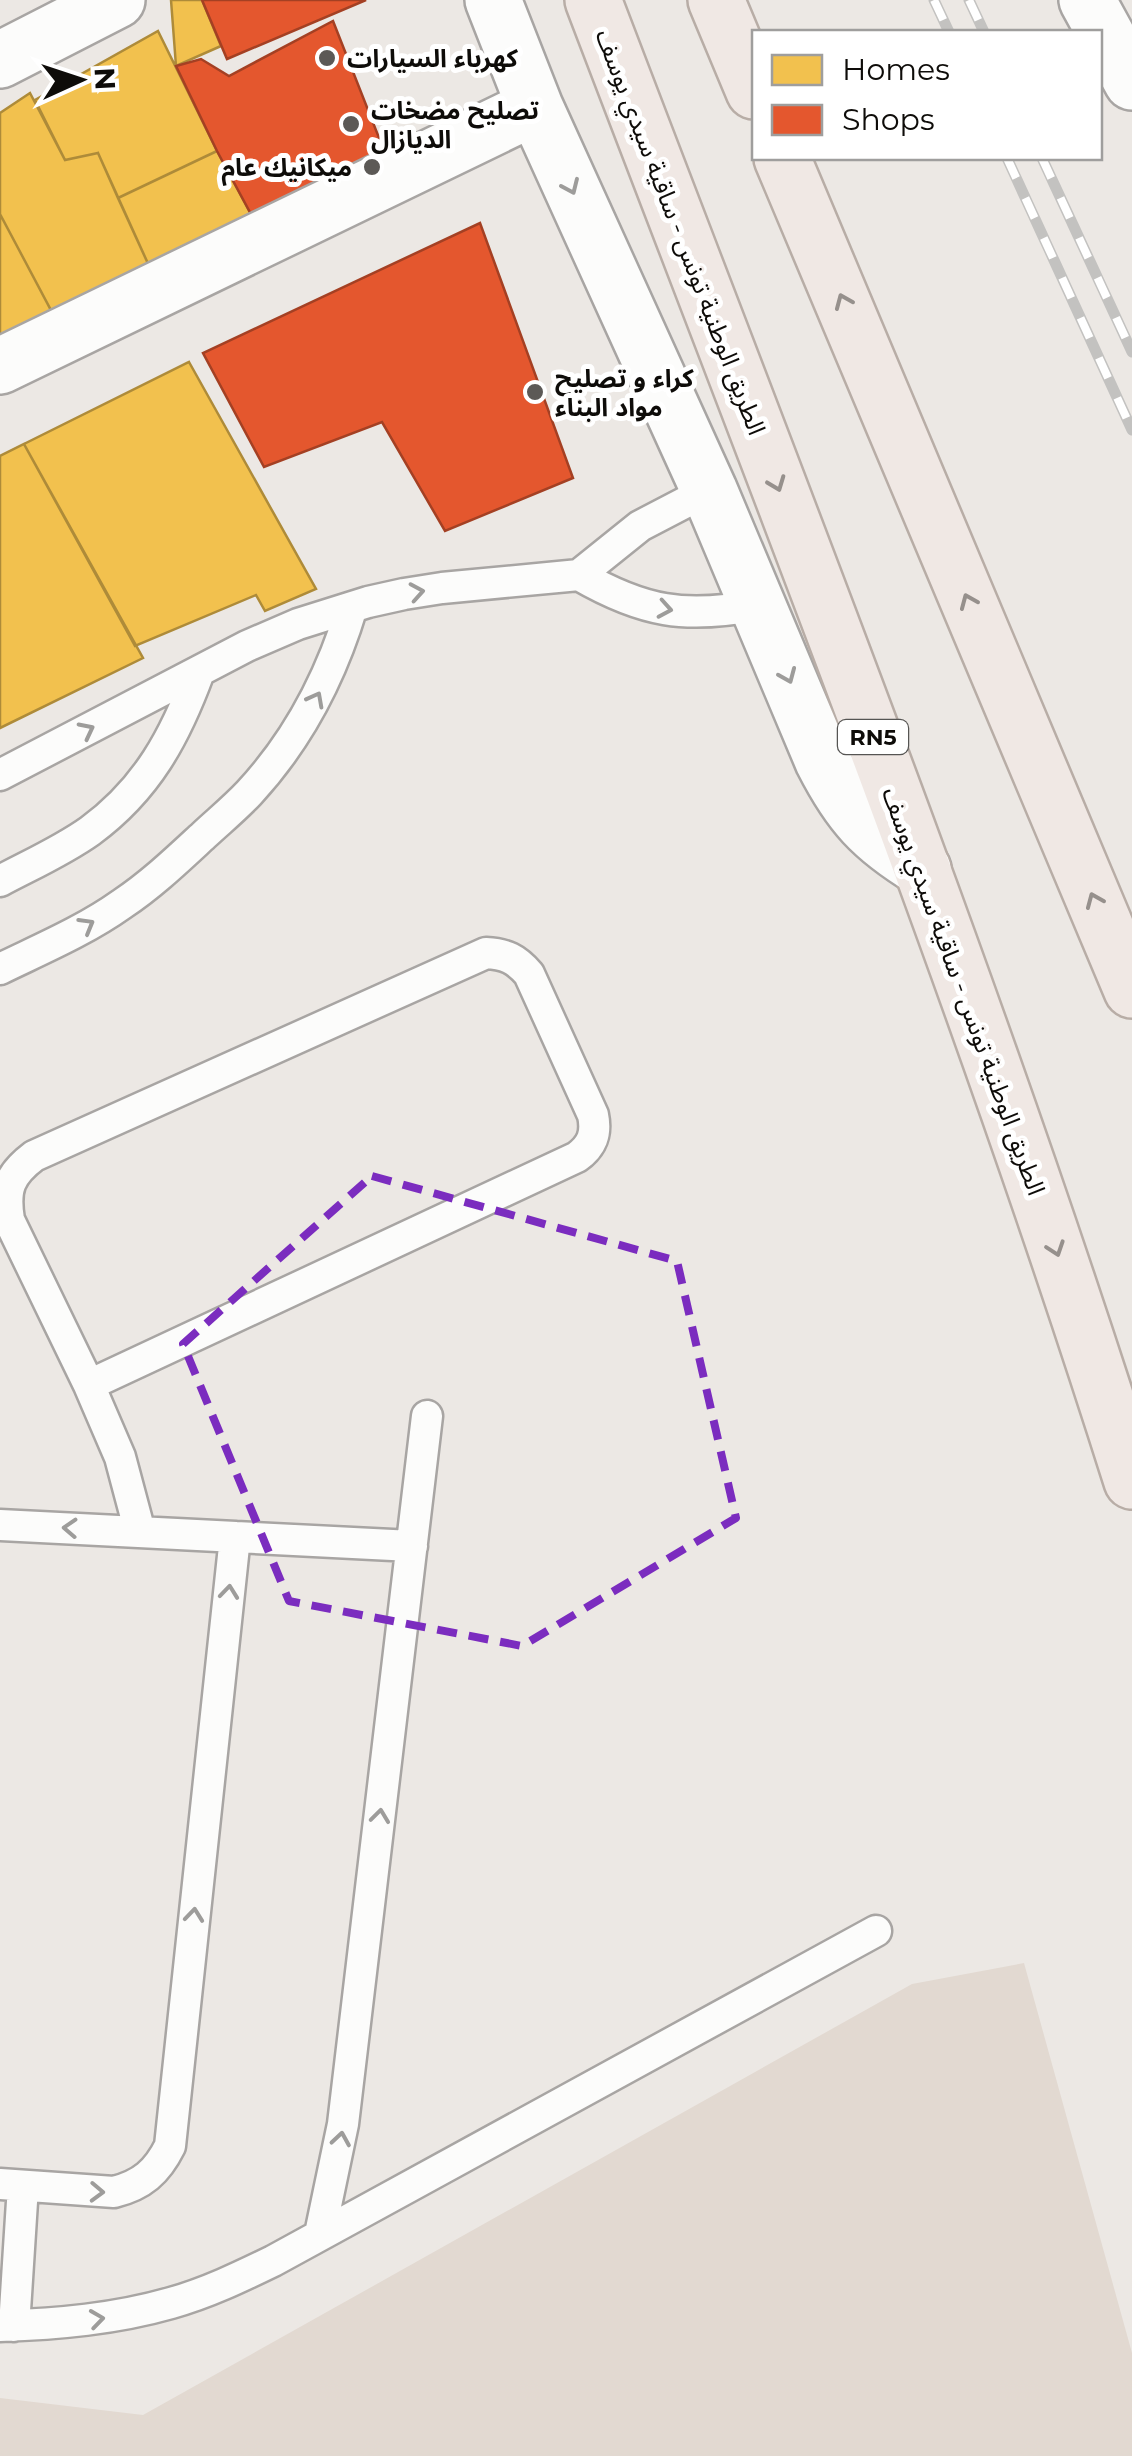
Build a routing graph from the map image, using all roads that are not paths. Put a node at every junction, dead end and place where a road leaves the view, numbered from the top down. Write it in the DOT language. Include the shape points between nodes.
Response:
graph roads {
  1 [pos="117,0"];
  2 [pos="493,0"];
  3 [pos="593,0"];
  4 [pos="716,0"];
  5 [pos="1088,0"];
  6 [pos="0,60"];
  7 [pos="1132,82"];
  8 [pos="752,86"];
  9 [pos="535,108"];
  10 [pos="783,160"];
  11 [pos="0,366"];
  12 [pos="709,490"];
  13 [pos="579,574"];
  14 [pos="758,606"];
  15 [pos="352,607"];
  16 [pos="198,672"];
  17 [pos="0,775"];
  18 [pos="924,869"];
  19 [pos="0,880"];
  20 [pos="0,968"];
  21 [pos="1132,990"];
  22 [pos="89,1386"];
  23 [pos="427,1416"];
  24 [pos="1132,1481"];
  25 [pos="0,1524"];
  26 [pos="140,1532"];
  27 [pos="235,1536"];
  28 [pos="412,1546"];
  29 [pos="876,1931"];
  30 [pos="12,2185"];
  31 [pos="320,2234"];
  32 [pos="7,2326"];
  1 -- 6 [label="street"];
  2 -- 9 [label="street"];
  3 -- 18 [label="highway, الطريق الوطنية تونس - ساقية سيدي يوسف / RN5, one-way"];
  4 -- 8 [label="highway"];
  5 -- 7 [label="street"];
  9 -- 11 [label="street"];
  9 -- 12 [label="street, one-way"];
  21 -- 10 [label="highway, one-way"];
  12 -- 13 [label="lane" via="640,526"];
  12 -- 14 [label="street"];
  13 -- 14 [label="lane, one-way" via="612,594 684,613"];
  15 -- 13 [label="lane, one-way" via="442,588"];
  14 -- 18 [label="street, one-way" via="840,794 877,837"];
  15 -- 16 [label="lane" via="298,624"];
  20 -- 15 [label="lane, one-way" via="121,905 248,794 308,713"];
  17 -- 16 [label="lane, one-way"];
  16 -- 19 [label="lane" via="182,719 126,800 88,832"];
  18 -- 24 [label="highway, الطريق الوطنية تونس - ساقية سيدي يوسف / RN5, one-way"];
  22 -- 22 [label="lane" via="8,1220 9,1183 19,1167 470,958 504,954 518,962 593,1115 596,1127 586,1150"];
  22 -- 26 [label="lane" via="120,1457"];
  23 -- 28 [label="lane"];
  26 -- 25 [label="lane, one-way"];
  26 -- 27 [label="lane"];
  27 -- 28 [label="lane"];
  30 -- 27 [label="lane, one-way" via="114,2192 149,2178 170,2146"];
  31 -- 28 [label="lane, one-way" via="343,2124"];
  29 -- 31 [label="lane"];
  30 -- 32 [label="lane"];
  32 -- 31 [label="lane, one-way" via="68,2323 174,2303"];
}
